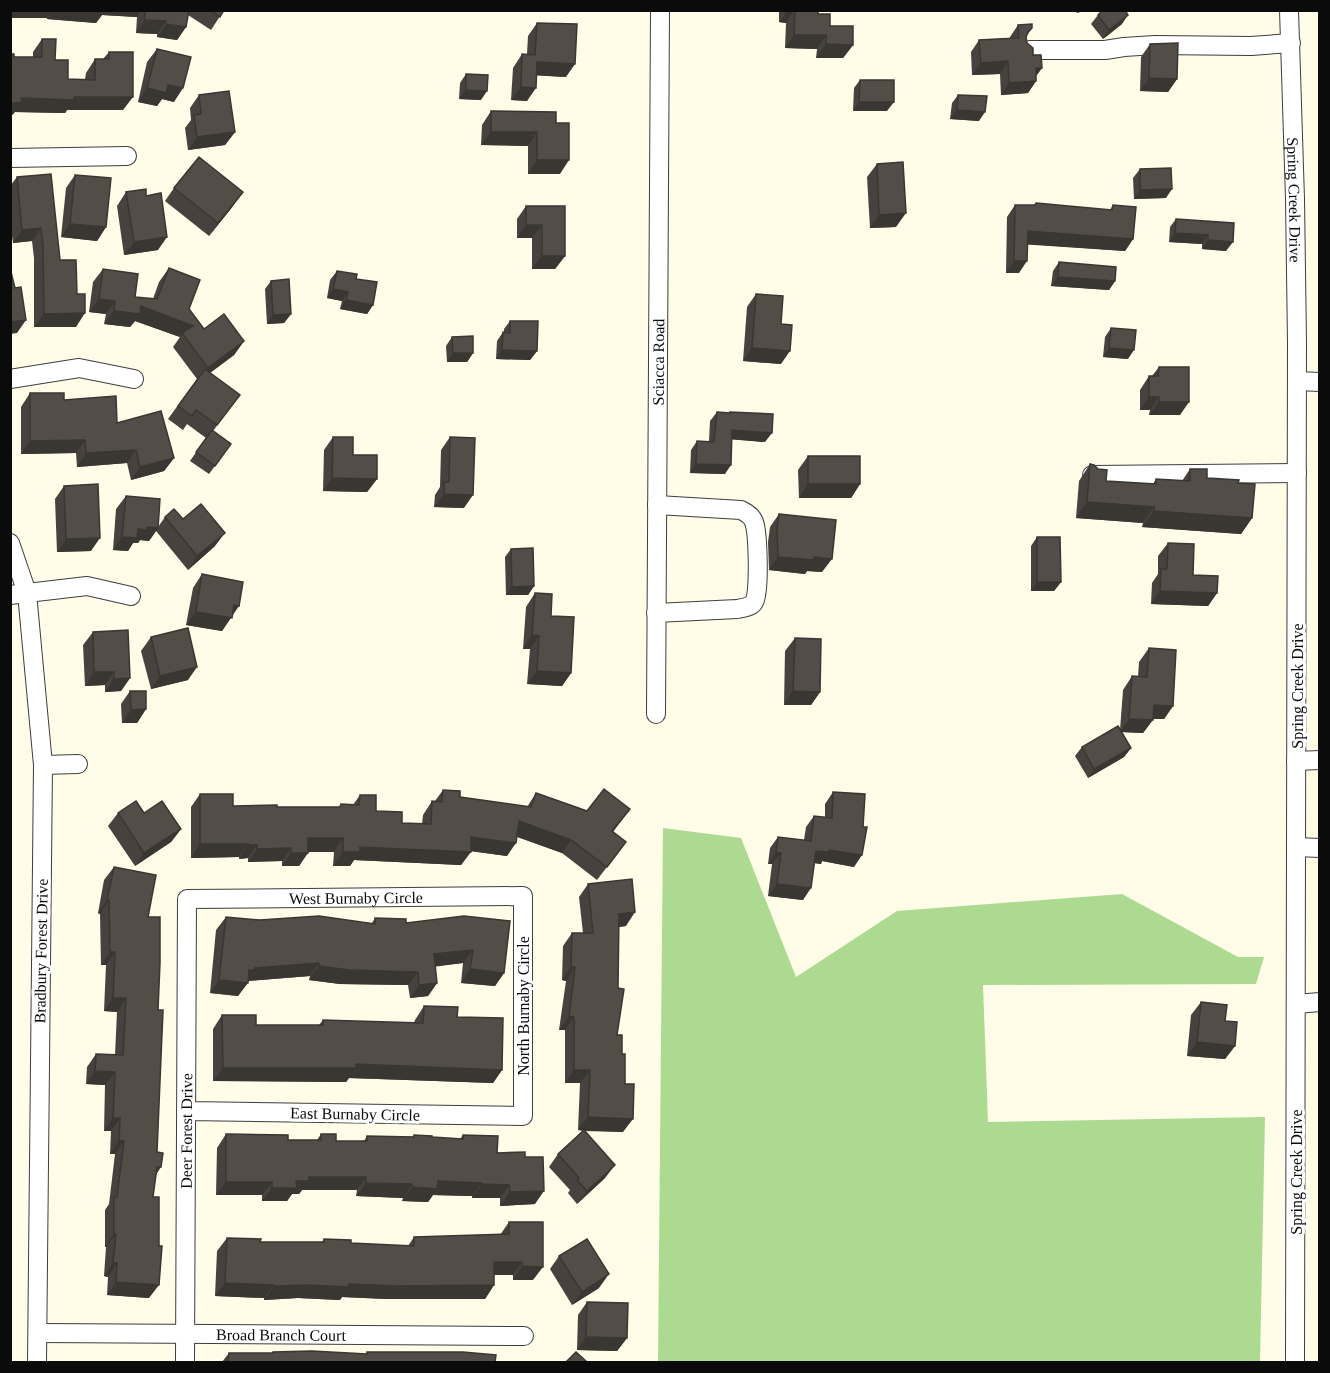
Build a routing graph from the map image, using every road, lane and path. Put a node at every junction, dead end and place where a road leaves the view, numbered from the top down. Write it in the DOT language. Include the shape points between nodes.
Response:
graph roads {
  1 [pos="660,10"];
  2 [pos="1289,10"];
  3 [pos="1291,43"];
  4 [pos="1029,50"];
  5 [pos="127,156"];
  6 [pos="10,158"];
  7 [pos="10,379"];
  8 [pos="134,379"];
  9 [pos="1297,381"];
  10 [pos="1320,382"];
  11 [pos="1297,473"];
  12 [pos="1092,475"];
  13 [pos="657,505"];
  14 [pos="10,543"];
  15 [pos="19,594"];
  16 [pos="131,596"];
  17 [pos="656,613"];
  18 [pos="656,714"];
  19 [pos="1296,760"];
  20 [pos="1320,760"];
  21 [pos="78,764"];
  22 [pos="43,765"];
  23 [pos="1296,847"];
  24 [pos="1320,848"];
  25 [pos="523,896"];
  26 [pos="187,899"];
  27 [pos="1320,1002"];
  28 [pos="1296,1004"];
  29 [pos="186,1111"];
  30 [pos="523,1116"];
  31 [pos="38,1333"];
  32 [pos="185,1334"];
  33 [pos="524,1336"];
  34 [pos="38,1362"];
  35 [pos="185,1362"];
  36 [pos="1295,1362"];
  1 -- 13 [label="street, Sciacca Road"];
  2 -- 3 [label="street, Spring Creek Drive"];
  3 -- 4 [label="street"];
  3 -- 9 [label="street, Spring Creek Drive"];
  5 -- 6 [label="street"];
  7 -- 8 [label="street" via="79,368"];
  9 -- 10 [label="street"];
  9 -- 11 [label="street, Spring Creek Drive"];
  11 -- 12 [label="street"];
  11 -- 19 [label="street, Spring Creek Drive"];
  13 -- 17 [label="street, Sciacca Road"];
  13 -- 17 [label="street" via="741,510 749,514 757,533 758,556 757,591 749,606"];
  14 -- 15 [label="street, Bradbury Forest Drive"];
  15 -- 16 [label="street" via="87,586"];
  15 -- 22 [label="street, Bradbury Forest Drive"];
  17 -- 18 [label="street, Sciacca Road"];
  19 -- 20 [label="street"];
  19 -- 23 [label="street, Spring Creek Drive"];
  21 -- 22 [label="street"];
  22 -- 31 [label="street, Bradbury Forest Drive"];
  23 -- 24 [label="street"];
  23 -- 28 [label="street, Spring Creek Drive"];
  25 -- 26 [label="street, West Burnaby Circle"];
  25 -- 30 [label="street, North Burnaby Circle"];
  26 -- 29 [label="street, Deer Forest Drive"];
  27 -- 28 [label="street"];
  28 -- 36 [label="street, Spring Creek Drive"];
  29 -- 30 [label="street, East Burnaby Circle"];
  29 -- 32 [label="street, Deer Forest Drive"];
  31 -- 32 [label="street, Broad Branch Court"];
  31 -- 34 [label="street, Bradbury Forest Drive"];
  32 -- 33 [label="street, Broad Branch Court"];
  32 -- 35 [label="street, Deer Forest Drive"];
}
